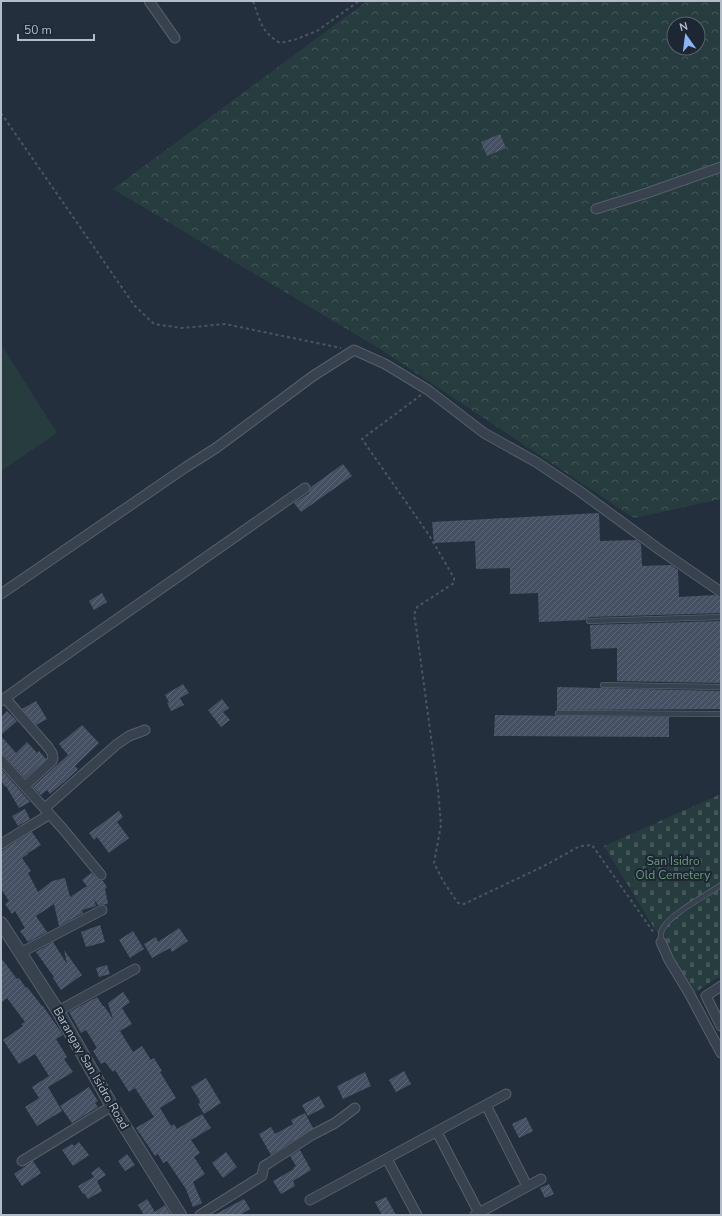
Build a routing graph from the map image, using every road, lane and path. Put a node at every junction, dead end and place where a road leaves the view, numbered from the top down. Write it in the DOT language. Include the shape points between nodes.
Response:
graph roads {
  1 [pos="253,1"];
  2 [pos="359,1"];
  3 [pos="151,2"];
  4 [pos="175,38"];
  5 [pos="1,113"];
  6 [pos="721,167"];
  7 [pos="596,209"];
  8 [pos="354,350"];
  9 [pos="428,390"];
  10 [pos="305,488"];
  11 [pos="721,592"];
  12 [pos="1,594"];
  13 [pos="721,618"];
  14 [pos="589,622"];
  15 [pos="603,685"];
  16 [pos="721,687"];
  17 [pos="3,700"];
  18 [pos="558,713"];
  19 [pos="721,714"];
  20 [pos="146,730"];
  21 [pos="1,760"];
  22 [pos="25,786"];
  23 [pos="47,811"];
  24 [pos="1,844"];
  25 [pos="101,875"];
  26 [pos="721,885"];
  27 [pos="102,910"];
  28 [pos="1,923"];
  29 [pos="661,942"];
  30 [pos="20,953"];
  31 [pos="135,969"];
  32 [pos="721,986"];
  33 [pos="58,1011"];
  34 [pos="717,1011"];
  35 [pos="721,1026"];
  36 [pos="721,1053"];
  37 [pos="506,1094"];
  38 [pos="486,1105"];
  39 [pos="112,1106"];
  40 [pos="355,1108"];
  41 [pos="437,1132"];
  42 [pos="387,1159"];
  43 [pos="22,1160"];
  44 [pos="541,1179"];
  45 [pos="527,1186"];
  46 [pos="310,1200"];
  47 [pos="477,1214"];
  48 [pos="180,1215"];
  49 [pos="200,1215"];
  50 [pos="417,1215"];
  1 -- 2 [label="path" via="263,27 270,37 280,43 317,31"];
  3 -- 4 [label="street"];
  5 -- 8 [label="path" via="134,305 154,324 182,328 225,324"];
  6 -- 7 [label="street"];
  8 -- 9 [label="street" via="385,364"];
  8 -- 12 [label="street" via="313,376 216,448"];
  9 -- 11 [label="street" via="484,433 536,462 578,490"];
  9 -- 29 [label="path" via="362,439 429,535 454,578 454,583 417,607 414,615 441,825 434,863 458,903 464,904 580,846 592,845"];
  10 -- 17 [label="street"];
  13 -- 14 [label="lane"];
  15 -- 16 [label="lane"];
  17 -- 22 [label="street" via="48,747 53,758"];
  18 -- 19 [label="lane"];
  20 -- 23 [label="street" via="129,736 116,745"];
  21 -- 22 [label="street"];
  22 -- 23 [label="street"];
  23 -- 24 [label="street"];
  23 -- 25 [label="street"];
  26 -- 29 [label="lane" via="671,917 661,932"];
  27 -- 30 [label="street"];
  28 -- 30 [label="street, Barangay San Isidro Road"];
  29 -- 36 [label="street"];
  30 -- 33 [label="street, Barangay San Isidro Road"];
  31 -- 33 [label="street"];
  32 -- 34 [label="street" via="706,996"];
  33 -- 39 [label="street, Barangay San Isidro Road"];
  34 -- 35 [label="street"];
  37 -- 38 [label="street"];
  38 -- 41 [label="street"];
  38 -- 45 [label="street"];
  39 -- 43 [label="street"];
  39 -- 48 [label="street, Barangay San Isidro Road"];
  40 -- 49 [label="street" via="264,1166 262,1176"];
  41 -- 42 [label="street"];
  41 -- 47 [label="street"];
  42 -- 46 [label="street"];
  42 -- 50 [label="street"];
  44 -- 45 [label="street"];
  45 -- 47 [label="street"];
}
